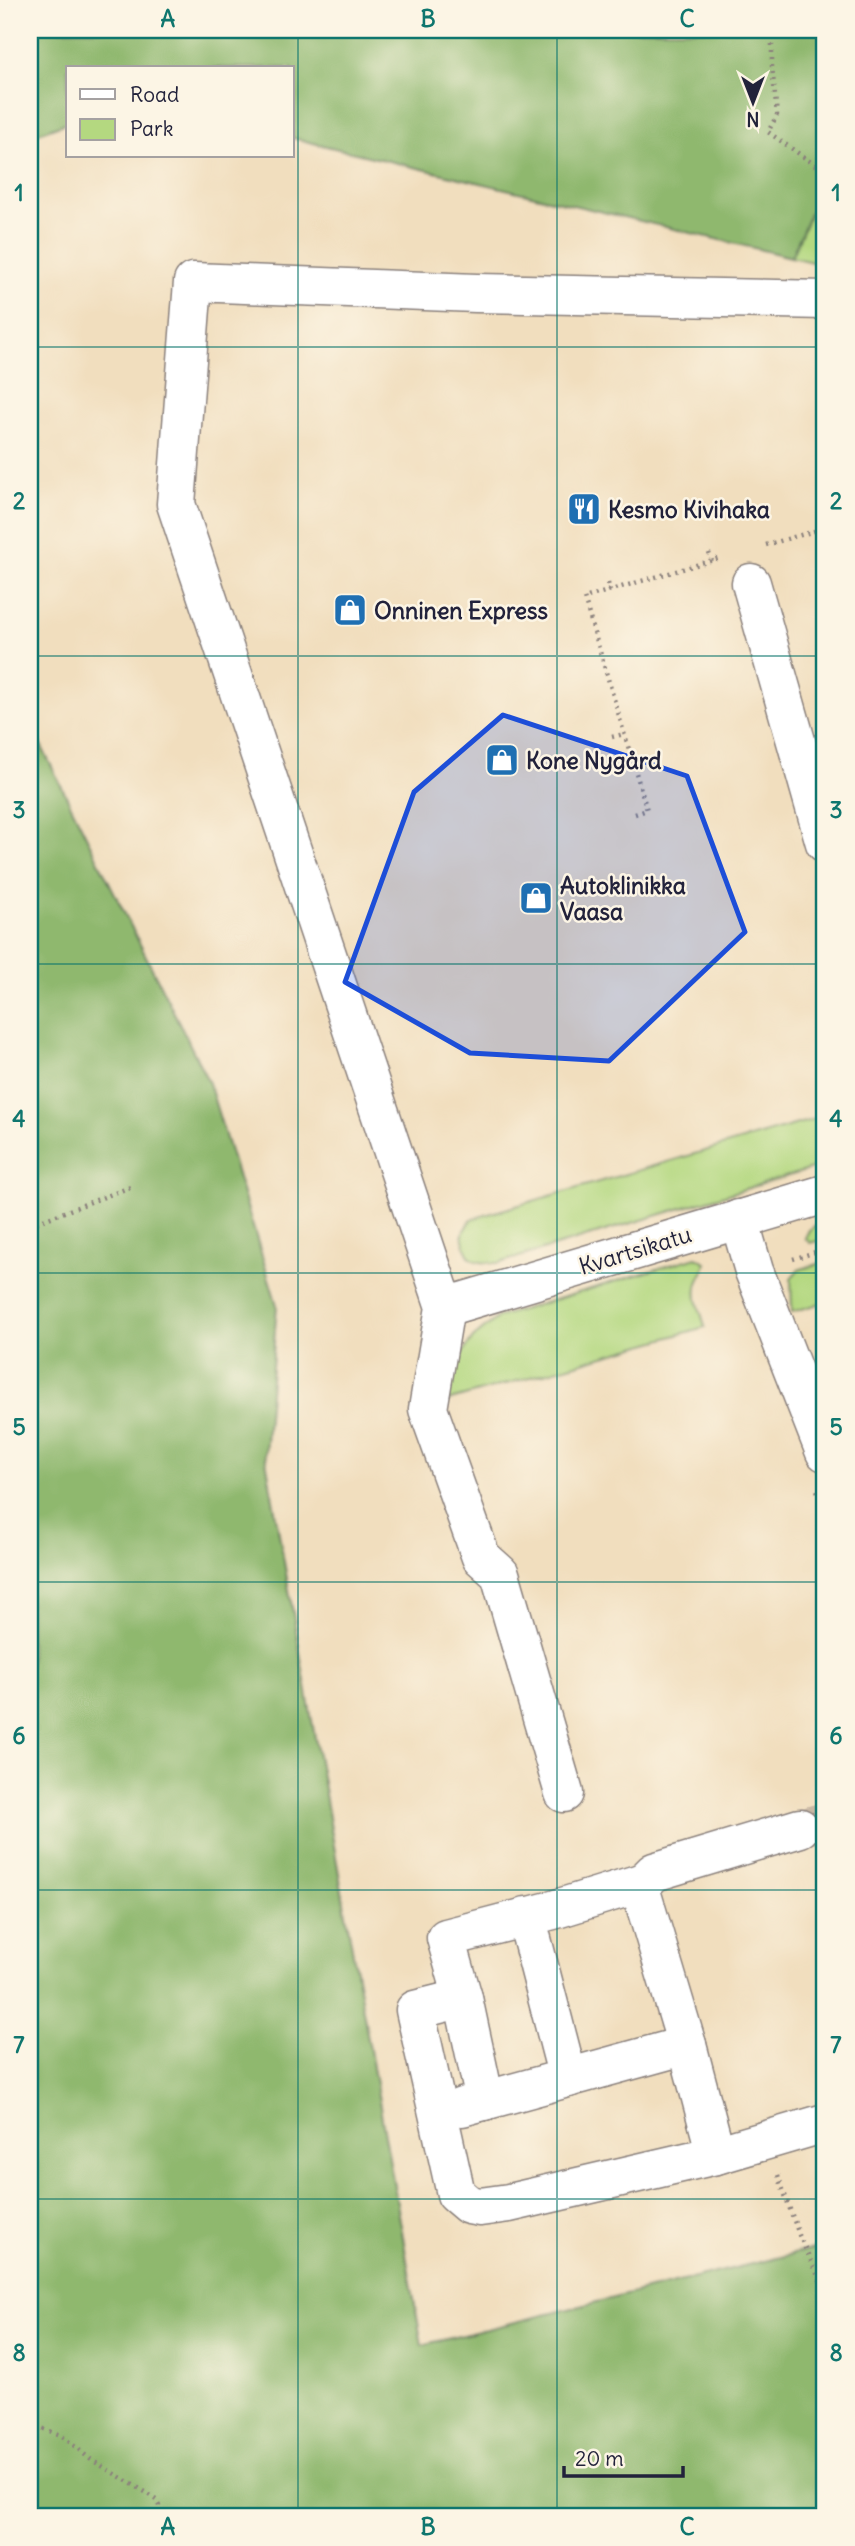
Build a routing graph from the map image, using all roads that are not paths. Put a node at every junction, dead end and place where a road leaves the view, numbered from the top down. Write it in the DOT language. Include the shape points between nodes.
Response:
graph roads {
  1 [pos="825,300"];
  2 [pos="738,570"];
  3 [pos="825,843"];
  4 [pos="825,1194"];
  5 [pos="739,1219"];
  6 [pos="445,1307"];
  7 [pos="825,1452"];
  8 [pos="564,1793"];
  9 [pos="800,1828"];
  10 [pos="644,1882"];
  11 [pos="526,1916"];
  12 [pos="463,1998"];
  13 [pos="687,2045"];
  14 [pos="568,2078"];
  15 [pos="485,2101"];
  16 [pos="440,2113"];
  17 [pos="825,2123"];
  18 [pos="716,2155"];
  1 -- 6 [label="street" via="193,282 176,504"];
  2 -- 3 [label="street"];
  4 -- 5 [label="street, Kvartsikatu"];
  5 -- 6 [label="street, Kvartsikatu"];
  5 -- 7 [label="street" via="754,1271"];
  6 -- 8 [label="street" via="428,1409 481,1557 500,1574"];
  9 -- 10 [label="street" via="654,1872"];
  10 -- 11 [label="street"];
  10 -- 13 [label="street" via="641,1891"];
  11 -- 12 [label="street" via="446,1938"];
  11 -- 14 [label="street"];
  12 -- 15 [label="street"];
  12 -- 16 [label="street" via="415,2010"];
  13 -- 14 [label="street"];
  13 -- 18 [label="street"];
  14 -- 15 [label="street"];
  15 -- 16 [label="street"];
  16 -- 18 [label="street" via="456,2194 468,2205 480,2207"];
  17 -- 18 [label="street"];
}
